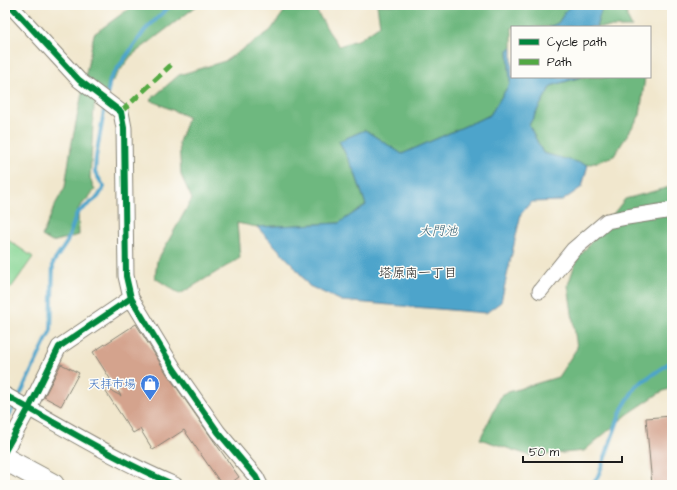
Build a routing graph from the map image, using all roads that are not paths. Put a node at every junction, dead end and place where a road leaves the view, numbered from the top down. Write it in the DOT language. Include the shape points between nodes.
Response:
graph roads {
  1 [pos="10,5"];
  2 [pos="672,210"];
  3 [pos="540,291"];
  4 [pos="131,298"];
  5 [pos="5,395"];
  6 [pos="30,408"];
  7 [pos="5,451"];
  8 [pos="5,459"];
  9 [pos="52,485"];
  10 [pos="175,485"];
  11 [pos="260,485"];
  1 -- 4 [label="street" via="79,80 121,112 124,128 126,276"];
  2 -- 3 [label="street" via="607,221 573,250"];
  4 -- 6 [label="street" via="59,348"];
  4 -- 11 [label="street" via="174,369 218,432"];
  5 -- 6 [label="street"];
  6 -- 7 [label="street"];
  6 -- 10 [label="street"];
  8 -- 9 [label="highway"];
}
